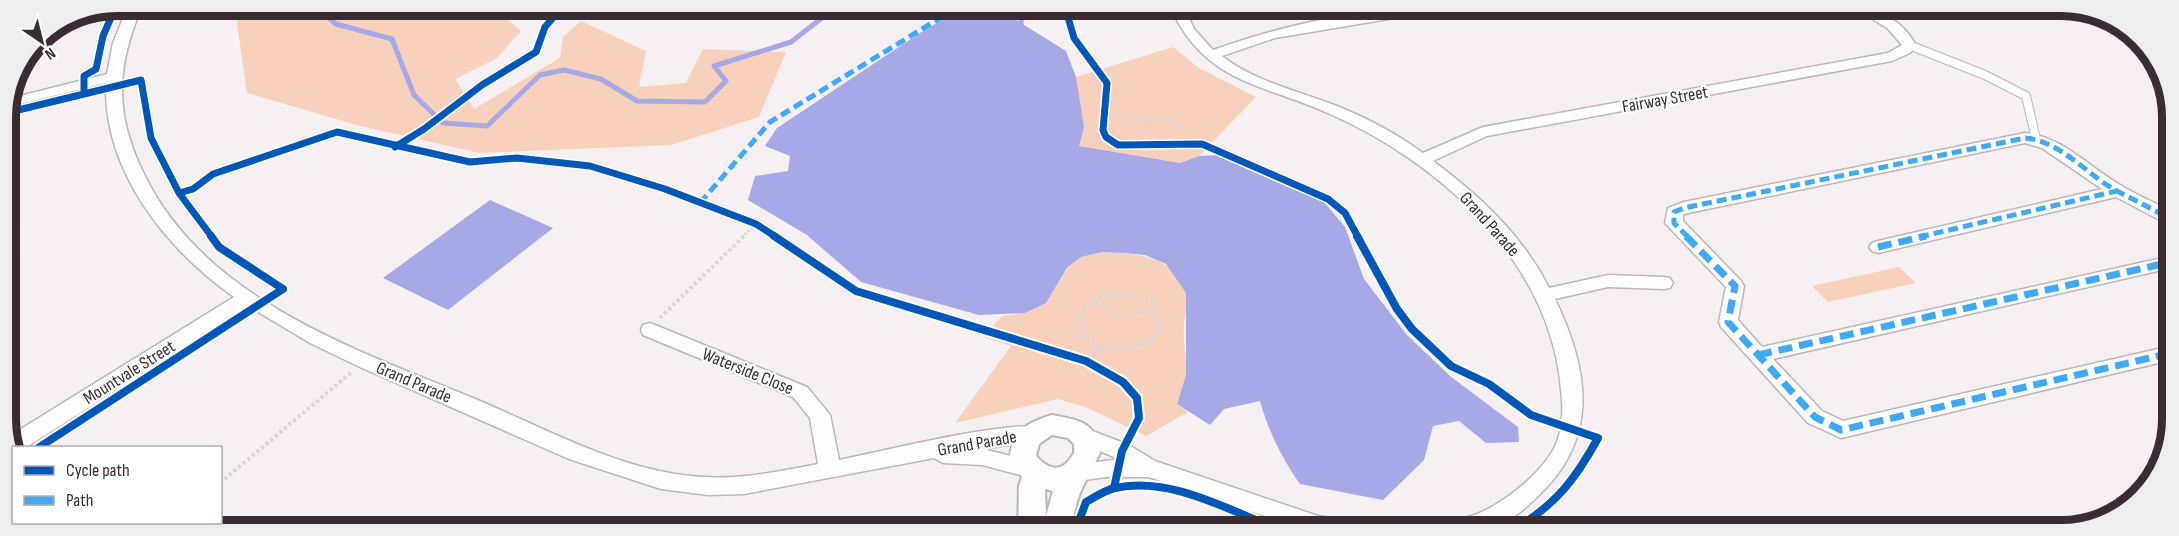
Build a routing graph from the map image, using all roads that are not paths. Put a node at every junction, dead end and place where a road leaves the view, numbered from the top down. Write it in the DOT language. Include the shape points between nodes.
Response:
graph roads {
  1 [pos="131,16"];
  2 [pos="1181,16"];
  3 [pos="1386,16"];
  4 [pos="1876,16"];
  5 [pos="1909,45"];
  6 [pos="1212,55"];
  7 [pos="112,77"];
  8 [pos="19,101"];
  9 [pos="2036,139"];
  10 [pos="1422,160"];
  11 [pos="2116,191"];
  12 [pos="2162,214"];
  13 [pos="1878,247"];
  14 [pos="2162,264"];
  15 [pos="1664,283"];
  16 [pos="1545,296"];
  17 [pos="247,298"];
  18 [pos="650,330"];
  19 [pos="1758,355"];
  20 [pos="2162,355"];
  21 [pos="1032,434"];
  22 [pos="1082,435"];
  23 [pos="19,441"];
  24 [pos="924,453"];
  25 [pos="1149,468"];
  26 [pos="830,470"];
  27 [pos="1032,471"];
  28 [pos="1075,474"];
  29 [pos="1302,519"];
  30 [pos="1487,519"];
  31 [pos="1032,520"];
  32 [pos="1059,520"];
  1 -- 7 [label="street, Grand Parade"];
  2 -- 6 [label="street, Grand Parade" via="1192,39"];
  3 -- 6 [label="street" via="1272,34"];
  4 -- 5 [label="street" via="1902,33"];
  5 -- 9 [label="lane" via="1974,70 2026,96"];
  5 -- 10 [label="street, Fairway Street" via="1892,57 1484,132"];
  6 -- 10 [label="street, Grand Parade" via="1251,81 1335,111"];
  7 -- 8 [label="street"];
  7 -- 17 [label="street, Grand Parade" via="121,141 147,202 192,252"];
  9 -- 11 [label="street"];
  9 -- 19 [label="street" via="2025,138 1674,212 1674,223 1735,286 1728,322"];
  10 -- 16 [label="street, Grand Parade" via="1453,184 1517,251"];
  11 -- 12 [label="street"];
  11 -- 13 [label="street"];
  14 -- 19 [label="street"];
  15 -- 16 [label="street" via="1608,281"];
  16 -- 30 [label="street, Grand Parade" via="1565,348 1573,412 1561,455 1540,482 1503,513"];
  17 -- 23 [label="street, Mountvale Street"];
  17 -- 26 [label="street, Grand Parade" via="365,361 621,471 692,485 752,485"];
  18 -- 26 [label="street, Waterside Close" via="800,392 820,415"];
  19 -- 20 [label="street" via="1815,417 1841,430"];
  21 -- 22 [label="street" via="1052,425"];
  21 -- 24 [label="street, Grand Parade"];
  21 -- 27 [label="street" via="1022,450"];
  22 -- 25 [label="street" via="1122,451"];
  22 -- 28 [label="street" via="1089,453"];
  24 -- 26 [label="street, Grand Parade"];
  24 -- 27 [label="street, Grand Parade" via="982,457"];
  25 -- 28 [label="street"];
  25 -- 29 [label="street"];
  27 -- 28 [label="street" via="1059,479"];
  27 -- 31 [label="street"];
  28 -- 32 [label="street"];
}
